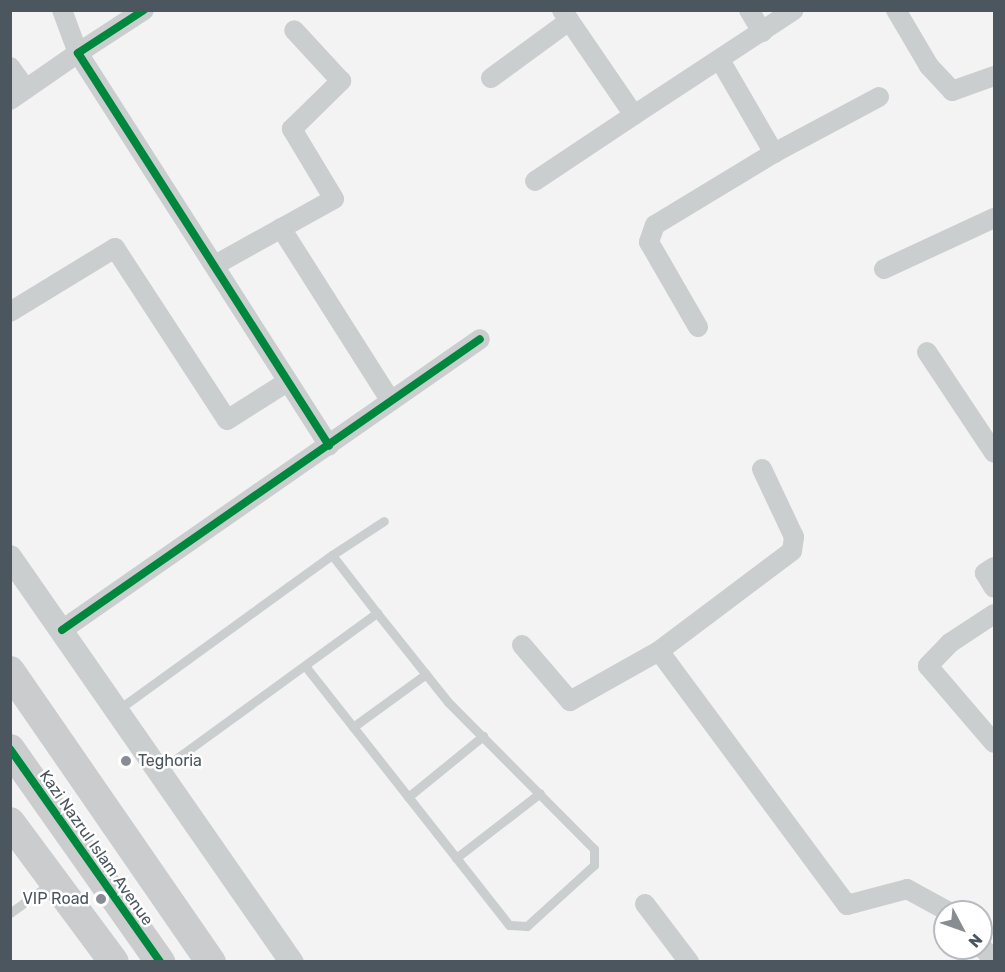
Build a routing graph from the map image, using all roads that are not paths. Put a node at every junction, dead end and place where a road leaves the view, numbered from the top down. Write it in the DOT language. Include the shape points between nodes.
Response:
graph roads {
  1 [pos="62,10"];
  2 [pos="144,10"];
  3 [pos="749,10"];
  4 [pos="794,10"];
  5 [pos="896,10"];
  6 [pos="566,16"];
  7 [pos="294,30"];
  8 [pos="762,32"];
  9 [pos="78,53"];
  10 [pos="720,60"];
  11 [pos="10,67"];
  12 [pos="994,76"];
  13 [pos="491,78"];
  14 [pos="18,95"];
  15 [pos="879,97"];
  16 [pos="634,116"];
  17 [pos="774,153"];
  18 [pos="535,181"];
  19 [pos="994,219"];
  20 [pos="281,228"];
  21 [pos="215,265"];
  22 [pos="884,269"];
  23 [pos="10,312"];
  24 [pos="698,327"];
  25 [pos="480,339"];
  26 [pos="927,352"];
  27 [pos="287,382"];
  28 [pos="392,401"];
  29 [pos="329,446"];
  30 [pos="994,453"];
  31 [pos="762,469"];
  32 [pos="384,521"];
  33 [pos="332,555"];
  34 [pos="10,557"];
  35 [pos="994,567"];
  36 [pos="994,588"];
  37 [pos="377,613"];
  38 [pos="994,614"];
  39 [pos="63,630"];
  40 [pos="522,645"];
  41 [pos="659,651"];
  42 [pos="305,666"];
  43 [pos="10,671"];
  44 [pos="426,674"];
  45 [pos="119,709"];
  46 [pos="353,727"];
  47 [pos="483,736"];
  48 [pos="994,743"];
  49 [pos="10,749"];
  50 [pos="162,769"];
  51 [pos="540,793"];
  52 [pos="408,797"];
  53 [pos="10,822"];
  54 [pos="456,858"];
  55 [pos="55,881"];
  56 [pos="933,903"];
  57 [pos="645,904"];
  58 [pos="10,913"];
  59 [pos="114,962"];
  60 [pos="160,962"];
  61 [pos="211,962"];
  62 [pos="292,962"];
  63 [pos="689,962"];
  1 -- 9 [label="street"];
  2 -- 9 [label="street"];
  3 -- 8 [label="street"];
  4 -- 8 [label="street"];
  5 -- 12 [label="street" via="929,66 952,91"];
  6 -- 13 [label="street"];
  6 -- 16 [label="street"];
  7 -- 20 [label="street" via="341,81 292,129 334,199"];
  8 -- 10 [label="street"];
  9 -- 14 [label="street"];
  9 -- 21 [label="street"];
  10 -- 16 [label="street"];
  10 -- 17 [label="street"];
  11 -- 14 [label="street"];
  15 -- 17 [label="street"];
  16 -- 18 [label="street"];
  17 -- 24 [label="street" via="655,225 649,242"];
  19 -- 22 [label="street"];
  20 -- 21 [label="street"];
  20 -- 28 [label="street"];
  21 -- 27 [label="street"];
  23 -- 27 [label="street" via="115,248 227,420"];
  25 -- 28 [label="street"];
  26 -- 30 [label="street"];
  27 -- 29 [label="street"];
  28 -- 29 [label="street"];
  29 -- 39 [label="street"];
  31 -- 41 [label="street" via="794,537 792,551"];
  32 -- 33 [label="lane"];
  33 -- 37 [label="lane"];
  33 -- 45 [label="lane"];
  34 -- 39 [label="street"];
  35 -- 36 [label="street" via="985,573"];
  37 -- 42 [label="lane"];
  37 -- 44 [label="lane"];
  38 -- 48 [label="street" via="941,651 928,666"];
  39 -- 45 [label="street"];
  40 -- 41 [label="street" via="570,701"];
  41 -- 56 [label="street" via="808,860 847,905 907,889"];
  42 -- 46 [label="lane"];
  42 -- 50 [label="lane"];
  43 -- 61 [label="main road"];
  44 -- 46 [label="lane"];
  44 -- 47 [label="lane"];
  45 -- 50 [label="street"];
  46 -- 52 [label="lane"];
  47 -- 51 [label="lane"];
  47 -- 52 [label="lane"];
  49 -- 60 [label="main road, Kazi Nazrul Islam Avenue"];
  50 -- 62 [label="street"];
  51 -- 54 [label="lane"];
  51 -- 54 [label="lane" via="597,857 588,872 527,926 509,925"];
  52 -- 54 [label="lane"];
  53 -- 55 [label="main road"];
  55 -- 58 [label="lane"];
  55 -- 59 [label="main road"];
  57 -- 63 [label="street"];
}
